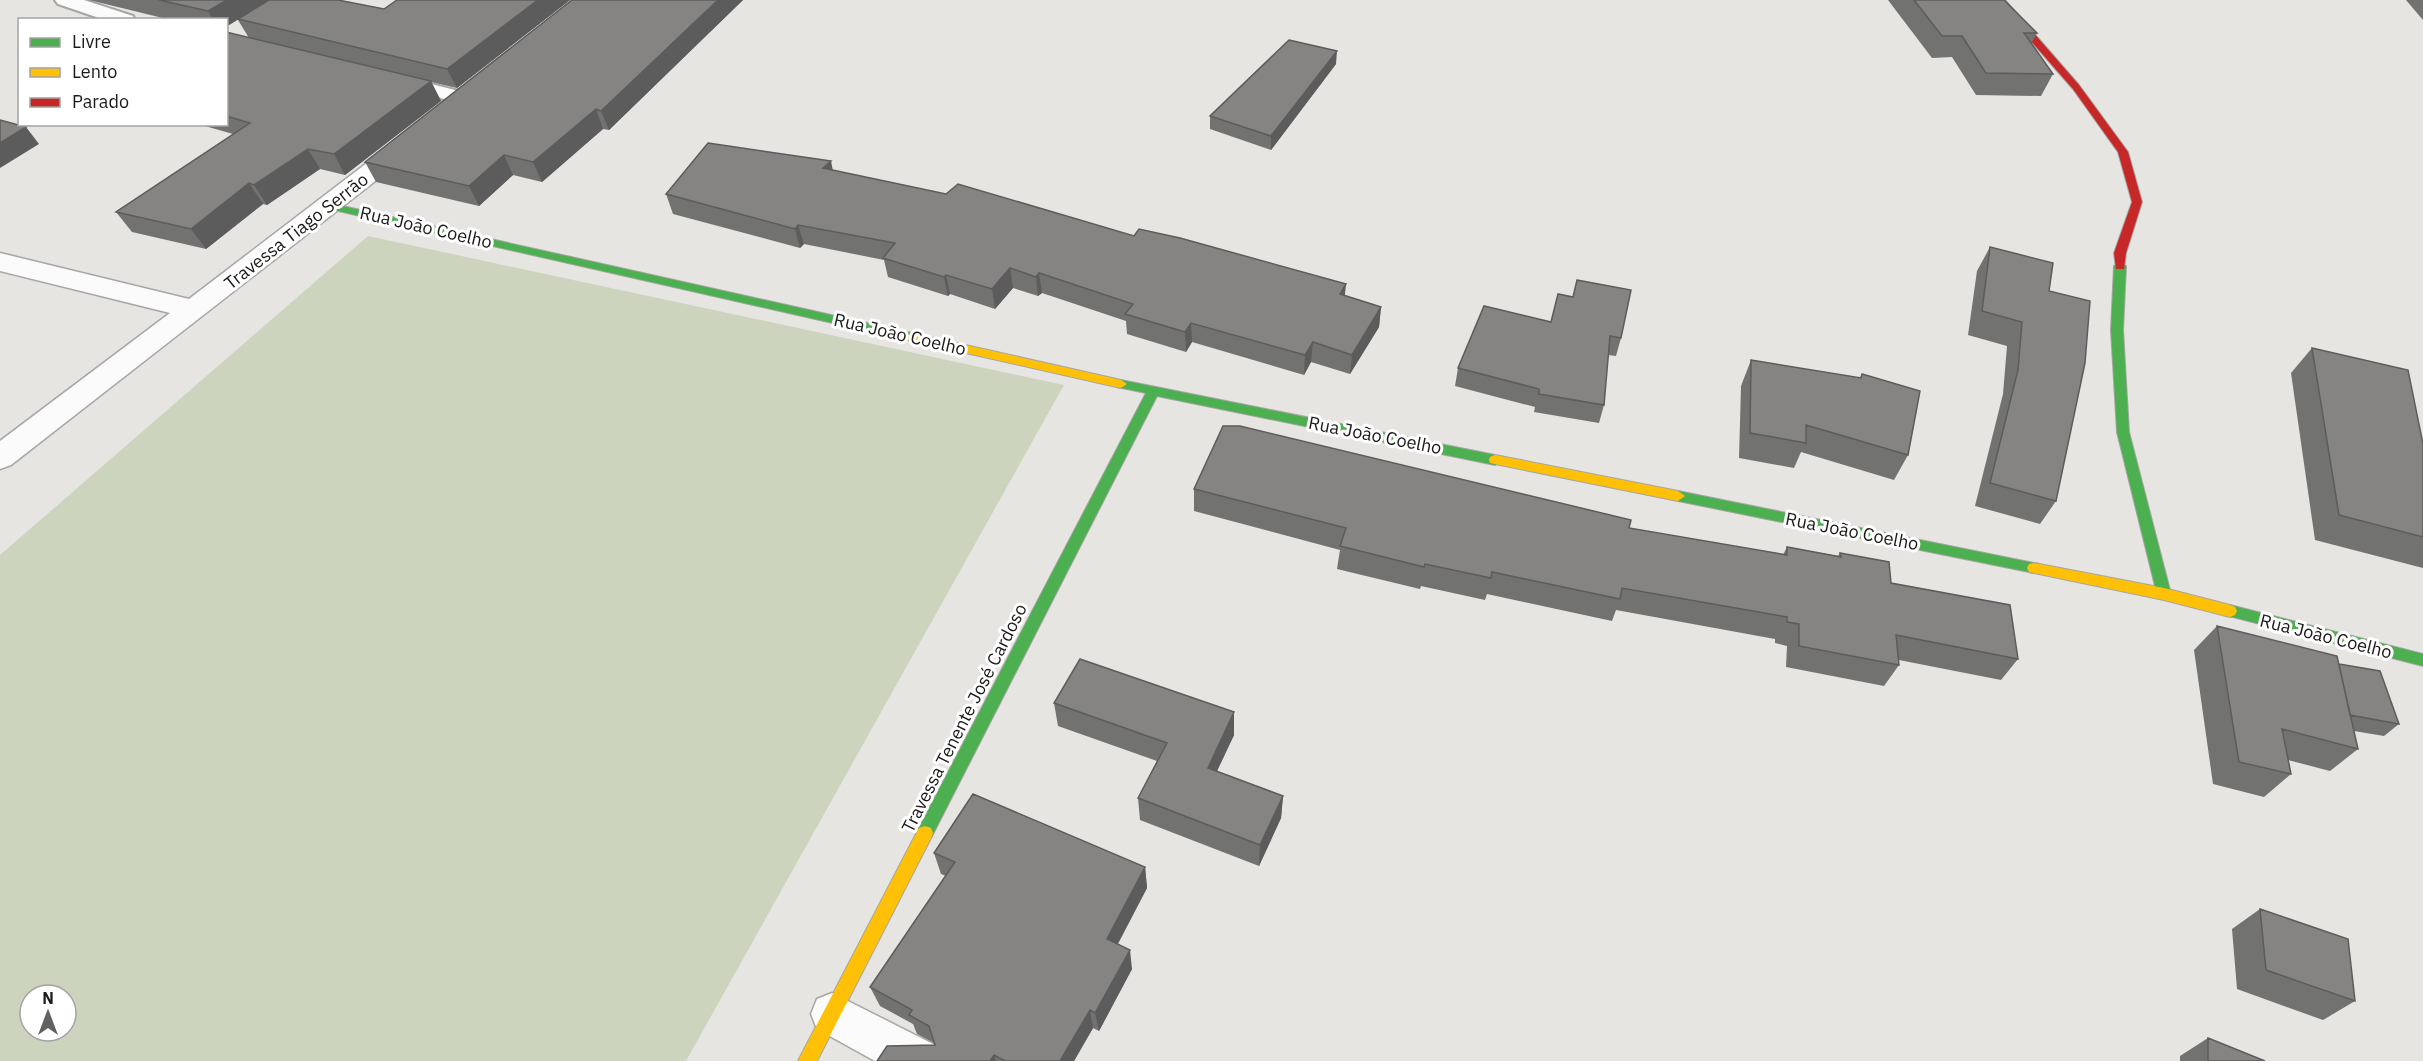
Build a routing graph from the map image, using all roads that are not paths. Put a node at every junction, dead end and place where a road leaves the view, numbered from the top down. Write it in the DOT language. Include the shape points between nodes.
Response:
graph roads {
  1 [pos="65,0"];
  2 [pos="2000,0"];
  3 [pos="120,18"];
  4 [pos="384,78"];
  5 [pos="473,91"];
  6 [pos="329,206"];
  7 [pos="0,262"];
  8 [pos="194,310"];
  9 [pos="1153,391"];
  10 [pos="0,457"];
  11 [pos="2164,594"];
  12 [pos="2423,660"];
  13 [pos="831,1014"];
  14 [pos="807,1061"];
  15 [pos="919,1061"];
  1 -- 3 [label="lane"];
  2 -- 11 [label="street" via="2076,87 2123,152 2137,202 2120,253 2117,330 2123,432"];
  4 -- 5 [label="lane"];
  5 -- 6 [label="street, Travessa Tiago Serrão"];
  6 -- 8 [label="street, Travessa Tiago Serrão"];
  6 -- 9 [label="street, Rua João Coelho"];
  7 -- 8 [label="street"];
  8 -- 10 [label="street, Travessa Tiago Serrão"];
  9 -- 11 [label="street, Rua João Coelho"];
  9 -- 13 [label="street, Travessa Tenente José Cardoso"];
  11 -- 12 [label="street, Rua João Coelho"];
  13 -- 14 [label="street, Travessa Tenente José Cardoso"];
  13 -- 15 [label="street"];
}
